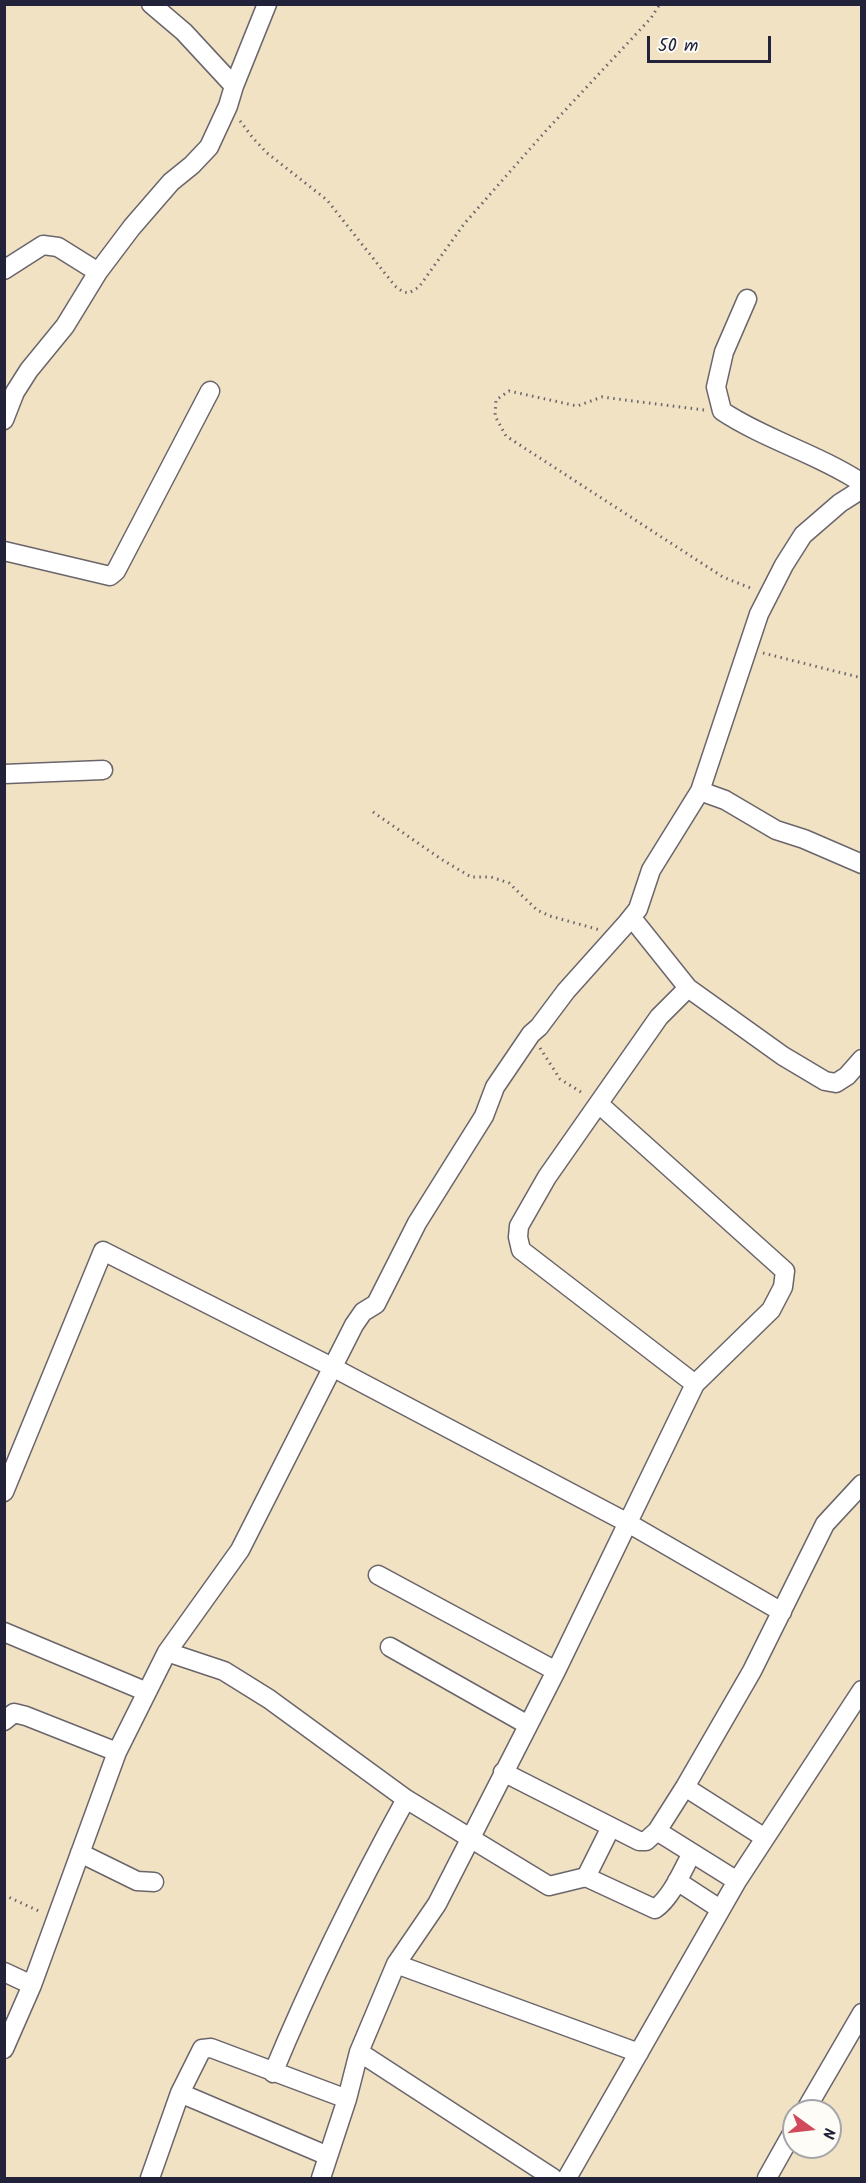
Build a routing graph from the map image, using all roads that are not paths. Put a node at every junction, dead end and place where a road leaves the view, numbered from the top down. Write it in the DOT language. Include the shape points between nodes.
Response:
graph roads {
  1 [pos="151,4"];
  2 [pos="267,4"];
  3 [pos="234,86"];
  4 [pos="4,270"];
  5 [pos="98,272"];
  6 [pos="747,299"];
  7 [pos="210,391"];
  8 [pos="4,420"];
  9 [pos="861,483"];
  10 [pos="861,489"];
  11 [pos="4,551"];
  12 [pos="103,770"];
  13 [pos="4,774"];
  14 [pos="700,791"];
  15 [pos="861,864"];
  16 [pos="632,918"];
  17 [pos="688,988"];
  18 [pos="861,1059"];
  19 [pos="599,1104"];
  20 [pos="332,1367"];
  21 [pos="695,1384"];
  22 [pos="861,1484"];
  23 [pos="4,1492"];
  24 [pos="628,1523"];
  25 [pos="378,1575"];
  26 [pos="782,1612"];
  27 [pos="4,1632"];
  28 [pos="390,1647"];
  29 [pos="167,1653"];
  30 [pos="556,1671"];
  31 [pos="861,1690"];
  32 [pos="147,1692"];
  33 [pos="4,1721"];
  34 [pos="528,1725"];
  35 [pos="117,1752"];
  36 [pos="503,1772"];
  37 [pos="685,1787"];
  38 [pos="406,1799"];
  39 [pos="611,1827"];
  40 [pos="657,1832"];
  41 [pos="471,1838"];
  42 [pos="765,1838"];
  43 [pos="80,1853"];
  44 [pos="692,1853"];
  45 [pos="586,1877"];
  46 [pos="676,1881"];
  47 [pos="737,1881"];
  48 [pos="154,1882"];
  49 [pos="720,1908"];
  50 [pos="396,1964"];
  51 [pos="4,1972"];
  52 [pos="32,1985"];
  53 [pos="861,2013"];
  54 [pos="4,2049"];
  55 [pos="359,2052"];
  56 [pos="639,2052"];
  57 [pos="273,2073"];
  58 [pos="180,2093"];
  59 [pos="812,2099"];
  60 [pos="346,2100"];
  61 [pos="782,2151"];
  62 [pos="327,2156"];
  63 [pos="150,2178"];
  64 [pos="321,2178"];
  65 [pos="553,2178"];
  66 [pos="567,2178"];
  67 [pos="767,2178"];
  1 -- 3 [label="street" via="184,32"];
  2 -- 3 [label="street"];
  3 -- 5 [label="street" via="209,147 171,182"];
  4 -- 5 [label="street" via="43,246 58,247"];
  5 -- 8 [label="street" via="65,326 29,369"];
  6 -- 9 [label="street" via="724,352 718,378 716,387 722,411"];
  7 -- 11 [label="street" via="110,576"];
  10 -- 14 [label="street" via="803,535 769,594"];
  12 -- 13 [label="street"];
  14 -- 15 [label="street" via="725,800 776,830"];
  14 -- 16 [label="street" via="651,870"];
  16 -- 17 [label="street"];
  16 -- 20 [label="street" via="531,1034 495,1087 484,1116 417,1223 376,1304 363,1312"];
  17 -- 18 [label="street" via="825,1081 836,1083"];
  17 -- 19 [label="street" via="659,1017"];
  19 -- 21 [label="street" via="547,1177 519,1226 521,1250"];
  19 -- 21 [label="street" via="785,1271 783,1287 771,1310"];
  20 -- 23 [label="street" via="102,1251"];
  20 -- 24 [label="street"];
  20 -- 29 [label="street" via="240,1550"];
  21 -- 24 [label="street"];
  22 -- 26 [label="street" via="825,1524"];
  24 -- 26 [label="street"];
  24 -- 30 [label="street"];
  25 -- 30 [label="street"];
  26 -- 37 [label="street"];
  27 -- 32 [label="street"];
  28 -- 34 [label="street"];
  29 -- 32 [label="street"];
  29 -- 38 [label="street" via="224,1671"];
  30 -- 34 [label="street"];
  31 -- 42 [label="street"];
  32 -- 35 [label="street"];
  33 -- 35 [label="street" via="14,1713 26,1716"];
  34 -- 36 [label="street"];
  35 -- 43 [label="street"];
  36 -- 39 [label="street"];
  36 -- 41 [label="street"];
  37 -- 40 [label="street"];
  37 -- 42 [label="street"];
  38 -- 41 [label="street"];
  38 -- 57 [label="street" via="344,1916"];
  39 -- 40 [label="street" via="639,1841 646,1841"];
  39 -- 45 [label="street"];
  40 -- 44 [label="street"];
  41 -- 45 [label="street" via="549,1886"];
  41 -- 50 [label="street" via="437,1904"];
  42 -- 47 [label="street"];
  43 -- 48 [label="street" via="137,1881"];
  43 -- 52 [label="street"];
  44 -- 46 [label="street"];
  44 -- 47 [label="street"];
  45 -- 46 [label="street" via="655,1909"];
  46 -- 49 [label="street"];
  47 -- 49 [label="street"];
  49 -- 56 [label="street"];
  50 -- 55 [label="street"];
  50 -- 56 [label="street"];
  51 -- 52 [label="street"];
  52 -- 54 [label="street"];
  53 -- 59 [label="street"];
  55 -- 60 [label="street"];
  55 -- 65 [label="street"];
  56 -- 66 [label="street"];
  57 -- 58 [label="street" via="211,2048 202,2049"];
  57 -- 60 [label="street"];
  58 -- 62 [label="street"];
  58 -- 63 [label="street"];
  60 -- 62 [label="street"];
  61 -- 67 [label="street"];
  62 -- 64 [label="street"];
}
